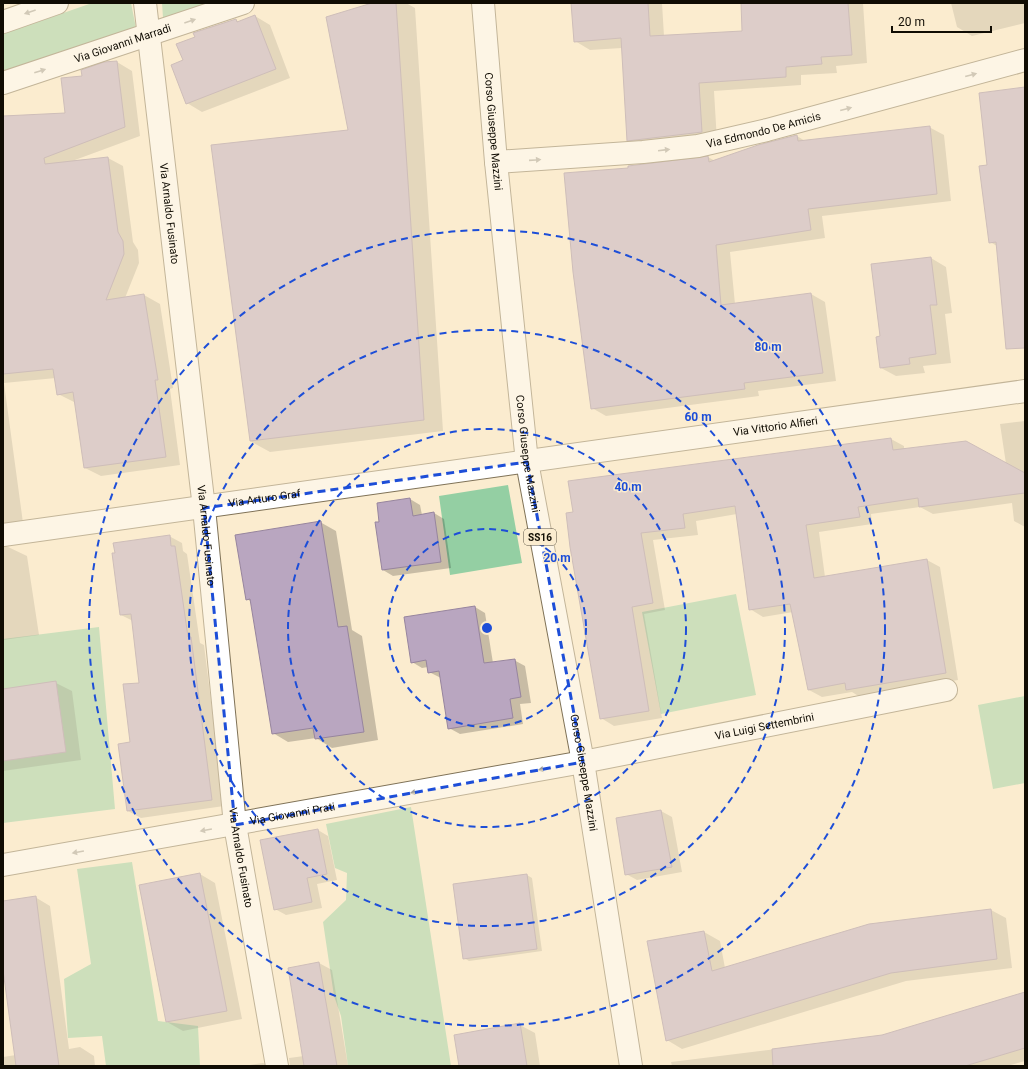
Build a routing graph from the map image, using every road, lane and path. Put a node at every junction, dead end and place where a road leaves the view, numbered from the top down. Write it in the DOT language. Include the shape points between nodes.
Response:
graph roads {
  1 [pos="57,3"];
  2 [pos="145,3"];
  3 [pos="243,3"];
  4 [pos="483,3"];
  5 [pos="3,22"];
  6 [pos="150,35"];
  7 [pos="1025,60"];
  8 [pos="3,83"];
  9 [pos="496,162"];
  10 [pos="1025,391"];
  11 [pos="527,462"];
  12 [pos="204,508"];
  13 [pos="3,535"];
  14 [pos="946,690"];
  15 [pos="583,762"];
  16 [pos="234,825"];
  17 [pos="3,866"];
  18 [pos="277,1066"];
  19 [pos="631,1066"];
  1 -- 5 [label="street, one-way"];
  2 -- 6 [label="street, Via Arnaldo Fusinato"];
  6 -- 3 [label="street, Via Giovanni Marradi, one-way"];
  4 -- 9 [label="street, Corso Giuseppe Mazzini / SS16"];
  8 -- 6 [label="street, Via Giovanni Marradi, one-way"];
  6 -- 12 [label="street, Via Arnaldo Fusinato"];
  9 -- 7 [label="street, Via Edmondo De Amicis, one-way" via="698,146"];
  9 -- 11 [label="street, Corso Giuseppe Mazzini / SS16"];
  10 -- 11 [label="street, Via Vittorio Alfieri"];
  11 -- 12 [label="street, Via Arturo Graf"];
  11 -- 15 [label="street, Corso Giuseppe Mazzini / SS16"];
  12 -- 13 [label="street, Via Arturo Graf"];
  12 -- 16 [label="street, Via Arnaldo Fusinato"];
  14 -- 15 [label="street, Via Luigi Settembrini"];
  15 -- 16 [label="street, Via Giovanni Prati, one-way"];
  15 -- 19 [label="street, Corso Giuseppe Mazzini / SS16"];
  16 -- 17 [label="street, Via Giovanni Prati, one-way"];
  16 -- 18 [label="street, Via Arnaldo Fusinato"];
}
